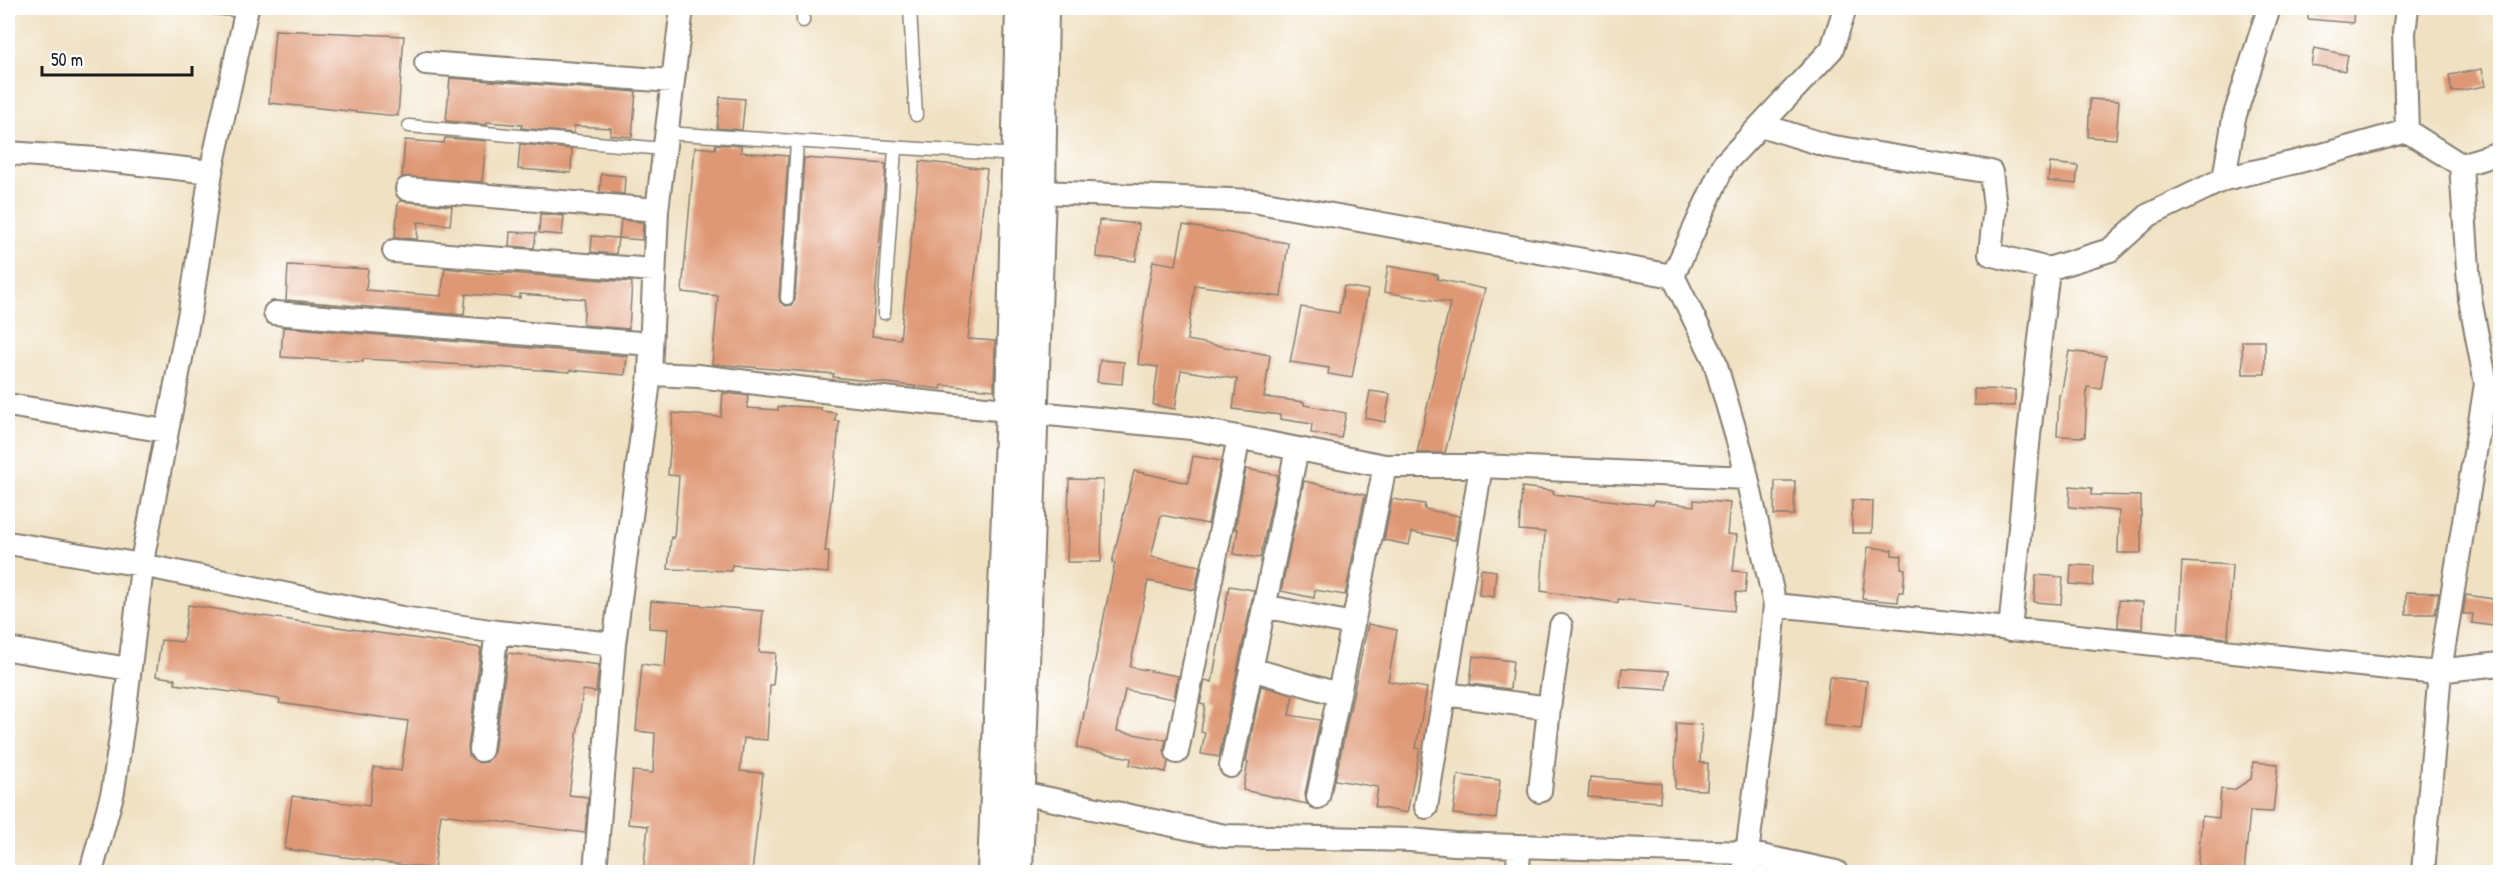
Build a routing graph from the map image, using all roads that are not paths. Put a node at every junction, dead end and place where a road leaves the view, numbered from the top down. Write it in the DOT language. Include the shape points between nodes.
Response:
graph roads {
  1 [pos="215,8"];
  2 [pos="681,8"];
  3 [pos="803,8"];
  4 [pos="910,8"];
  5 [pos="1020,8"];
  6 [pos="1044,8"];
  7 [pos="1845,8"];
  8 [pos="2269,8"];
  9 [pos="2407,8"];
  10 [pos="247,9"];
  11 [pos="803,21"];
  12 [pos="426,63"];
  13 [pos="672,81"];
  14 [pos="916,115"];
  15 [pos="1761,125"];
  16 [pos="409,126"];
  17 [pos="2407,131"];
  18 [pos="664,141"];
  19 [pos="797,142"];
  20 [pos="895,149"];
  21 [pos="8,153"];
  22 [pos="2500,153"];
  23 [pos="1017,155"];
  24 [pos="2461,165"];
  25 [pos="211,172"];
  26 [pos="2224,179"];
  27 [pos="407,189"];
  28 [pos="1041,192"];
  29 [pos="657,210"];
  30 [pos="394,251"];
  31 [pos="2048,269"];
  32 [pos="654,270"];
  33 [pos="1673,276"];
  34 [pos="787,298"];
  35 [pos="275,313"];
  36 [pos="884,313"];
  37 [pos="651,344"];
  38 [pos="650,374"];
  39 [pos="8,405"];
  40 [pos="1022,411"];
  41 [pos="166,431"];
  42 [pos="1239,437"];
  43 [pos="1297,449"];
  44 [pos="1385,465"];
  45 [pos="1481,466"];
  46 [pos="1747,478"];
  47 [pos="8,543"];
  48 [pos="142,565"];
  49 [pos="1264,606"];
  50 [pos="1775,606"];
  51 [pos="1352,624"];
  52 [pos="1561,626"];
  53 [pos="2010,630"];
  54 [pos="497,632"];
  55 [pos="614,644"];
  56 [pos="8,649"];
  57 [pos="2500,664"];
  58 [pos="129,669"];
  59 [pos="1251,669"];
  60 [pos="2440,671"];
  61 [pos="1338,694"];
  62 [pos="1445,694"];
  63 [pos="1549,708"];
  64 [pos="482,750"];
  65 [pos="1177,752"];
  66 [pos="1231,766"];
  67 [pos="1540,791"];
  68 [pos="1021,793"];
  69 [pos="1318,797"];
  70 [pos="1426,807"];
  71 [pos="1519,846"];
  72 [pos="1746,863"];
  73 [pos="91,873"];
  74 [pos="595,873"];
  75 [pos="992,873"];
  76 [pos="1017,873"];
  77 [pos="1518,873"];
  78 [pos="1836,873"];
  79 [pos="2423,873"];
  1 -- 10 [label="lane"];
  2 -- 13 [label="street"];
  3 -- 11 [label="lane"];
  4 -- 14 [label="lane"];
  5 -- 23 [label="street"];
  6 -- 28 [label="street"];
  7 -- 15 [label="street" via="1832,50"];
  8 -- 26 [label="street" via="2234,118"];
  9 -- 17 [label="street"];
  10 -- 25 [label="street"];
  12 -- 13 [label="street"];
  13 -- 18 [label="street"];
  15 -- 31 [label="street" via="1828,146 1991,172 1995,207 1990,254"];
  15 -- 33 [label="street" via="1724,164"];
  16 -- 18 [label="lane"];
  17 -- 24 [label="street"];
  17 -- 26 [label="street"];
  18 -- 19 [label="lane"];
  18 -- 29 [label="street"];
  19 -- 20 [label="lane"];
  19 -- 34 [label="lane"];
  20 -- 23 [label="lane"];
  20 -- 36 [label="lane"];
  21 -- 25 [label="street"];
  22 -- 24 [label="street"];
  23 -- 40 [label="street"];
  24 -- 60 [label="street" via="2470,299 2486,384"];
  25 -- 41 [label="street" via="190,311"];
  26 -- 31 [label="street" via="2149,215 2110,250"];
  27 -- 29 [label="street"];
  28 -- 33 [label="street" via="1253,201"];
  28 -- 40 [label="street"];
  29 -- 32 [label="street"];
  30 -- 32 [label="street"];
  31 -- 53 [label="street"];
  32 -- 37 [label="street"];
  33 -- 46 [label="street" via="1714,359"];
  35 -- 37 [label="street"];
  37 -- 38 [label="street"];
  38 -- 40 [label="street"];
  38 -- 55 [label="street"];
  39 -- 41 [label="street"];
  40 -- 42 [label="street" via="1191,428"];
  40 -- 68 [label="street"];
  40 -- 75 [label="street"];
  41 -- 48 [label="street"];
  42 -- 43 [label="street"];
  42 -- 65 [label="street"];
  43 -- 44 [label="street"];
  43 -- 49 [label="street"];
  44 -- 45 [label="street"];
  44 -- 51 [label="street"];
  45 -- 46 [label="street"];
  45 -- 62 [label="street"];
  46 -- 50 [label="street"];
  47 -- 48 [label="street"];
  48 -- 54 [label="street" via="402,618"];
  48 -- 58 [label="street"];
  49 -- 51 [label="street"];
  49 -- 59 [label="street"];
  50 -- 53 [label="street"];
  50 -- 72 [label="street"];
  51 -- 61 [label="street"];
  52 -- 63 [label="street"];
  53 -- 60 [label="street"];
  54 -- 55 [label="street"];
  54 -- 64 [label="street"];
  55 -- 74 [label="street"];
  56 -- 58 [label="street"];
  57 -- 60 [label="street"];
  58 -- 73 [label="street" via="112,791"];
  59 -- 61 [label="street"];
  59 -- 66 [label="street"];
  60 -- 79 [label="street"];
  61 -- 69 [label="street"];
  62 -- 63 [label="street"];
  62 -- 70 [label="street"];
  63 -- 67 [label="street"];
  68 -- 71 [label="street" via="1225,836"];
  68 -- 76 [label="street"];
  71 -- 72 [label="street"];
  71 -- 77 [label="street"];
  72 -- 78 [label="street"];
}
